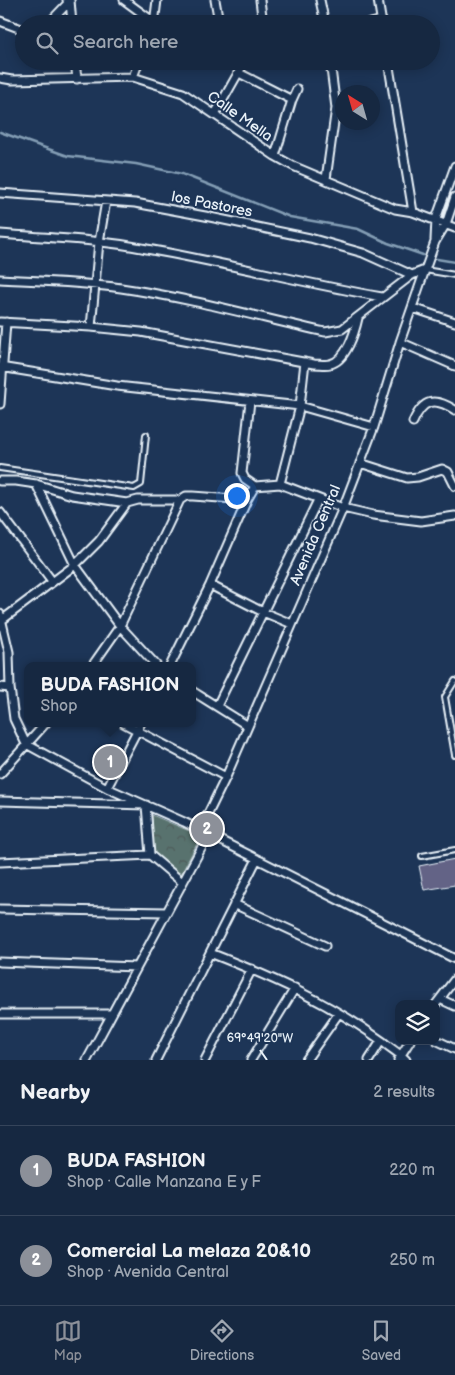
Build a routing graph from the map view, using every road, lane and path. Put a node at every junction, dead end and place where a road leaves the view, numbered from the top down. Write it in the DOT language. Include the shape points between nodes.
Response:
graph roads {
  1 [pos="69,0"];
  2 [pos="124,0"];
  3 [pos="158,0"];
  4 [pos="215,0"];
  5 [pos="260,0"];
  6 [pos="320,0"];
  7 [pos="378,0"];
  8 [pos="56,15"];
  9 [pos="71,15"];
  10 [pos="144,15"];
  11 [pos="155,15"];
  12 [pos="218,15"];
  13 [pos="262,15"];
  14 [pos="323,15"];
  15 [pos="381,15"];
  16 [pos="0,21"];
  17 [pos="15,27"];
  18 [pos="76,70"];
  19 [pos="135,70"];
  20 [pos="240,70"];
  21 [pos="331,70"];
  22 [pos="389,70"];
  23 [pos="239,73"];
  24 [pos="133,76"];
  25 [pos="0,78"];
  26 [pos="77,79"];
  27 [pos="297,89"];
  28 [pos="292,100"];
  29 [pos="215,114"];
  30 [pos="275,156"];
  31 [pos="455,166"];
  32 [pos="326,179"];
  33 [pos="0,193"];
  34 [pos="455,197"];
  35 [pos="106,201"];
  36 [pos="413,212"];
  37 [pos="436,219"];
  38 [pos="446,224"];
  39 [pos="455,228"];
  40 [pos="0,234"];
  41 [pos="100,242"];
  42 [pos="435,242"];
  43 [pos="425,270"];
  44 [pos="412,275"];
  45 [pos="455,275"];
  46 [pos="0,279"];
  47 [pos="96,285"];
  48 [pos="382,297"];
  49 [pos="413,308"];
  50 [pos="358,318"];
  51 [pos="3,322"];
  52 [pos="455,322"];
  53 [pos="91,327"];
  54 [pos="400,342"];
  55 [pos="305,362"];
  56 [pos="455,366"];
  57 [pos="1,367"];
  58 [pos="250,401"];
  59 [pos="0,404"];
  60 [pos="300,406"];
  61 [pos="455,410"];
  62 [pos="413,422"];
  63 [pos="374,427"];
  64 [pos="146,435"];
  65 [pos="360,464"];
  66 [pos="0,468"];
  67 [pos="0,481"];
  68 [pos="36,484"];
  69 [pos="280,484"];
  70 [pos="255,486"];
  71 [pos="455,486"];
  72 [pos="180,500"];
  73 [pos="247,500"];
  74 [pos="318,500"];
  75 [pos="127,503"];
  76 [pos="342,508"];
  77 [pos="0,512"];
  78 [pos="455,516"];
  79 [pos="74,565"];
  80 [pos="52,581"];
  81 [pos="210,585"];
  82 [pos="263,612"];
  83 [pos="1,617"];
  84 [pos="292,624"];
  85 [pos="120,626"];
  86 [pos="95,662"];
  87 [pos="153,662"];
  88 [pos="172,662"];
  89 [pos="455,681"];
  90 [pos="0,688"];
  91 [pos="10,688"];
  92 [pos="196,693"];
  93 [pos="217,706"];
  94 [pos="248,726"];
  95 [pos="42,727"];
  96 [pos="130,727"];
  97 [pos="138,727"];
  98 [pos="136,731"];
  99 [pos="26,744"];
  100 [pos="455,756"];
  101 [pos="0,774"];
  102 [pos="226,777"];
  103 [pos="107,788"];
  104 [pos="0,801"];
  105 [pos="146,805"];
  106 [pos="200,830"];
  107 [pos="208,834"];
  108 [pos="455,850"];
  109 [pos="150,855"];
  110 [pos="422,856"];
  111 [pos="258,859"];
  112 [pos="0,862"];
  113 [pos="182,882"];
  114 [pos="234,904"];
  115 [pos="0,909"];
  116 [pos="166,912"];
  117 [pos="325,946"];
  118 [pos="210,953"];
  119 [pos="455,959"];
  120 [pos="0,962"];
  121 [pos="137,967"];
  122 [pos="252,969"];
  123 [pos="455,979"];
  124 [pos="295,988"];
  125 [pos="439,1000"];
  126 [pos="440,1002"];
  127 [pos="455,1006"];
  128 [pos="339,1013"];
  129 [pos="0,1014"];
  130 [pos="110,1014"];
  131 [pos="381,1041"];
  132 [pos="440,1042"];
  133 [pos="408,1045"];
  134 [pos="455,1049"];
  135 [pos="402,1058"];
  136 [pos="87,1060"];
  137 [pos="156,1060"];
  138 [pos="205,1060"];
  139 [pos="251,1060"];
  140 [pos="306,1060"];
  141 [pos="369,1060"];
  1 -- 8 [label="street"];
  1 -- 9 [label="street"];
  2 -- 10 [label="street"];
  3 -- 11 [label="street"];
  4 -- 12 [label="street"];
  5 -- 13 [label="street"];
  6 -- 14 [label="street"];
  7 -- 15 [label="street"];
  16 -- 17 [label="street"];
  18 -- 26 [label="street"];
  19 -- 24 [label="street"];
  20 -- 23 [label="street"];
  21 -- 32 [label="street" via="336,108"];
  22 -- 36 [label="street"];
  23 -- 28 [label="street"];
  23 -- 29 [label="street"];
  24 -- 26 [label="street, Calle Mella"];
  24 -- 29 [label="street, Calle Mella" via="184,94"];
  25 -- 26 [label="street, Calle Mella"];
  27 -- 28 [label="street"];
  28 -- 30 [label="street"];
  29 -- 30 [label="street, Calle Mella"];
  30 -- 32 [label="street, Calle Mella"];
  31 -- 37 [label="street, Avenida Central"];
  32 -- 36 [label="street, Calle Mella" via="395,209"];
  33 -- 35 [label="street, los Pastores"];
  34 -- 38 [label="street, Avenida Central"];
  35 -- 41 [label="street"];
  35 -- 44 [label="street, los Pastores" via="188,212 310,238 363,253"];
  36 -- 37 [label="street, Calle Mella"];
  37 -- 38 [label="street, Calle Mella"];
  37 -- 42 [label="street, Avenida Central"];
  38 -- 39 [label="street, Calle Mella"];
  38 -- 42 [label="street, Avenida Central"];
  40 -- 41 [label="street"];
  41 -- 47 [label="street"];
  41 -- 48 [label="street" via="146,248"];
  42 -- 43 [label="street, Avenida Central"];
  43 -- 44 [label="street"];
  43 -- 45 [label="lane"];
  43 -- 49 [label="street, Avenida Central"];
  44 -- 48 [label="street"];
  46 -- 47 [label="street"];
  47 -- 50 [label="street" via="182,299 325,332 342,328"];
  47 -- 53 [label="street"];
  48 -- 50 [label="street"];
  49 -- 52 [label="street"];
  49 -- 54 [label="street, Avenida Central"];
  50 -- 55 [label="street" via="354,333 337,362 330,365"];
  51 -- 53 [label="street"];
  51 -- 57 [label="street"];
  53 -- 55 [label="street" via="141,332"];
  54 -- 56 [label="street"];
  54 -- 63 [label="street, Avenida Central"];
  55 -- 60 [label="street"];
  57 -- 58 [label="street" via="117,386"];
  57 -- 59 [label="street"];
  58 -- 60 [label="street"];
  58 -- 70 [label="street" via="242,473"];
  60 -- 63 [label="street"];
  60 -- 69 [label="street"];
  61 -- 62 [label="street" via="443,402 431,402 422,406"];
  63 -- 65 [label="street, Avenida Central"];
  64 -- 66 [label="lane" via="141,484 134,488"];
  65 -- 71 [label="street" via="407,478 442,469 448,472"];
  65 -- 76 [label="street, Avenida Central"];
  67 -- 68 [label="street"];
  68 -- 75 [label="street" via="72,495"];
  68 -- 79 [label="street"];
  69 -- 70 [label="street"];
  69 -- 74 [label="street"];
  70 -- 73 [label="street"];
  72 -- 73 [label="street" via="186,496"];
  72 -- 75 [label="street"];
  72 -- 85 [label="street"];
  73 -- 81 [label="street"];
  74 -- 76 [label="street"];
  74 -- 82 [label="street"];
  75 -- 79 [label="street" via="99,541"];
  76 -- 78 [label="street" via="421,521"];
  76 -- 84 [label="street, Avenida Central"];
  77 -- 80 [label="street"];
  79 -- 80 [label="street"];
  79 -- 85 [label="street"];
  80 -- 83 [label="street"];
  81 -- 82 [label="street"];
  81 -- 88 [label="street"];
  82 -- 84 [label="street"];
  82 -- 93 [label="street"];
  83 -- 91 [label="street" via="9,652"];
  84 -- 94 [label="street, Avenida Central"];
  85 -- 86 [label="street"];
  85 -- 87 [label="street"];
  89 -- 100 [label="lane" via="445,698"];
  90 -- 91 [label="street"];
  91 -- 99 [label="street" via="15,723"];
  92 -- 93 [label="street"];
  93 -- 94 [label="street"];
  94 -- 102 [label="street, Avenida Central"];
  95 -- 99 [label="street"];
  96 -- 98 [label="street"];
  97 -- 98 [label="street"];
  98 -- 102 [label="street"];
  98 -- 103 [label="street"];
  99 -- 101 [label="street"];
  99 -- 103 [label="street"];
  102 -- 106 [label="street, Avenida Central"];
  103 -- 105 [label="street"];
  104 -- 105 [label="street"];
  105 -- 106 [label="street"];
  105 -- 109 [label="street"];
  106 -- 107 [label="street"];
  107 -- 111 [label="street"];
  107 -- 113 [label="street"];
  108 -- 110 [label="lane"];
  109 -- 112 [label="street"];
  109 -- 113 [label="street"];
  111 -- 114 [label="street"];
  111 -- 119 [label="street"];
  113 -- 116 [label="street"];
  114 -- 117 [label="street"];
  114 -- 118 [label="street"];
  115 -- 116 [label="street"];
  116 -- 121 [label="street"];
  118 -- 122 [label="street"];
  118 -- 137 [label="street"];
  120 -- 121 [label="street"];
  121 -- 130 [label="street"];
  122 -- 124 [label="street"];
  122 -- 138 [label="street"];
  123 -- 125 [label="street"];
  124 -- 128 [label="street"];
  124 -- 139 [label="street"];
  126 -- 127 [label="street"];
  128 -- 131 [label="street"];
  128 -- 140 [label="street"];
  129 -- 130 [label="street"];
  130 -- 136 [label="street"];
  131 -- 135 [label="street"];
  131 -- 141 [label="street"];
  132 -- 134 [label="street"];
  133 -- 135 [label="street"];
}
